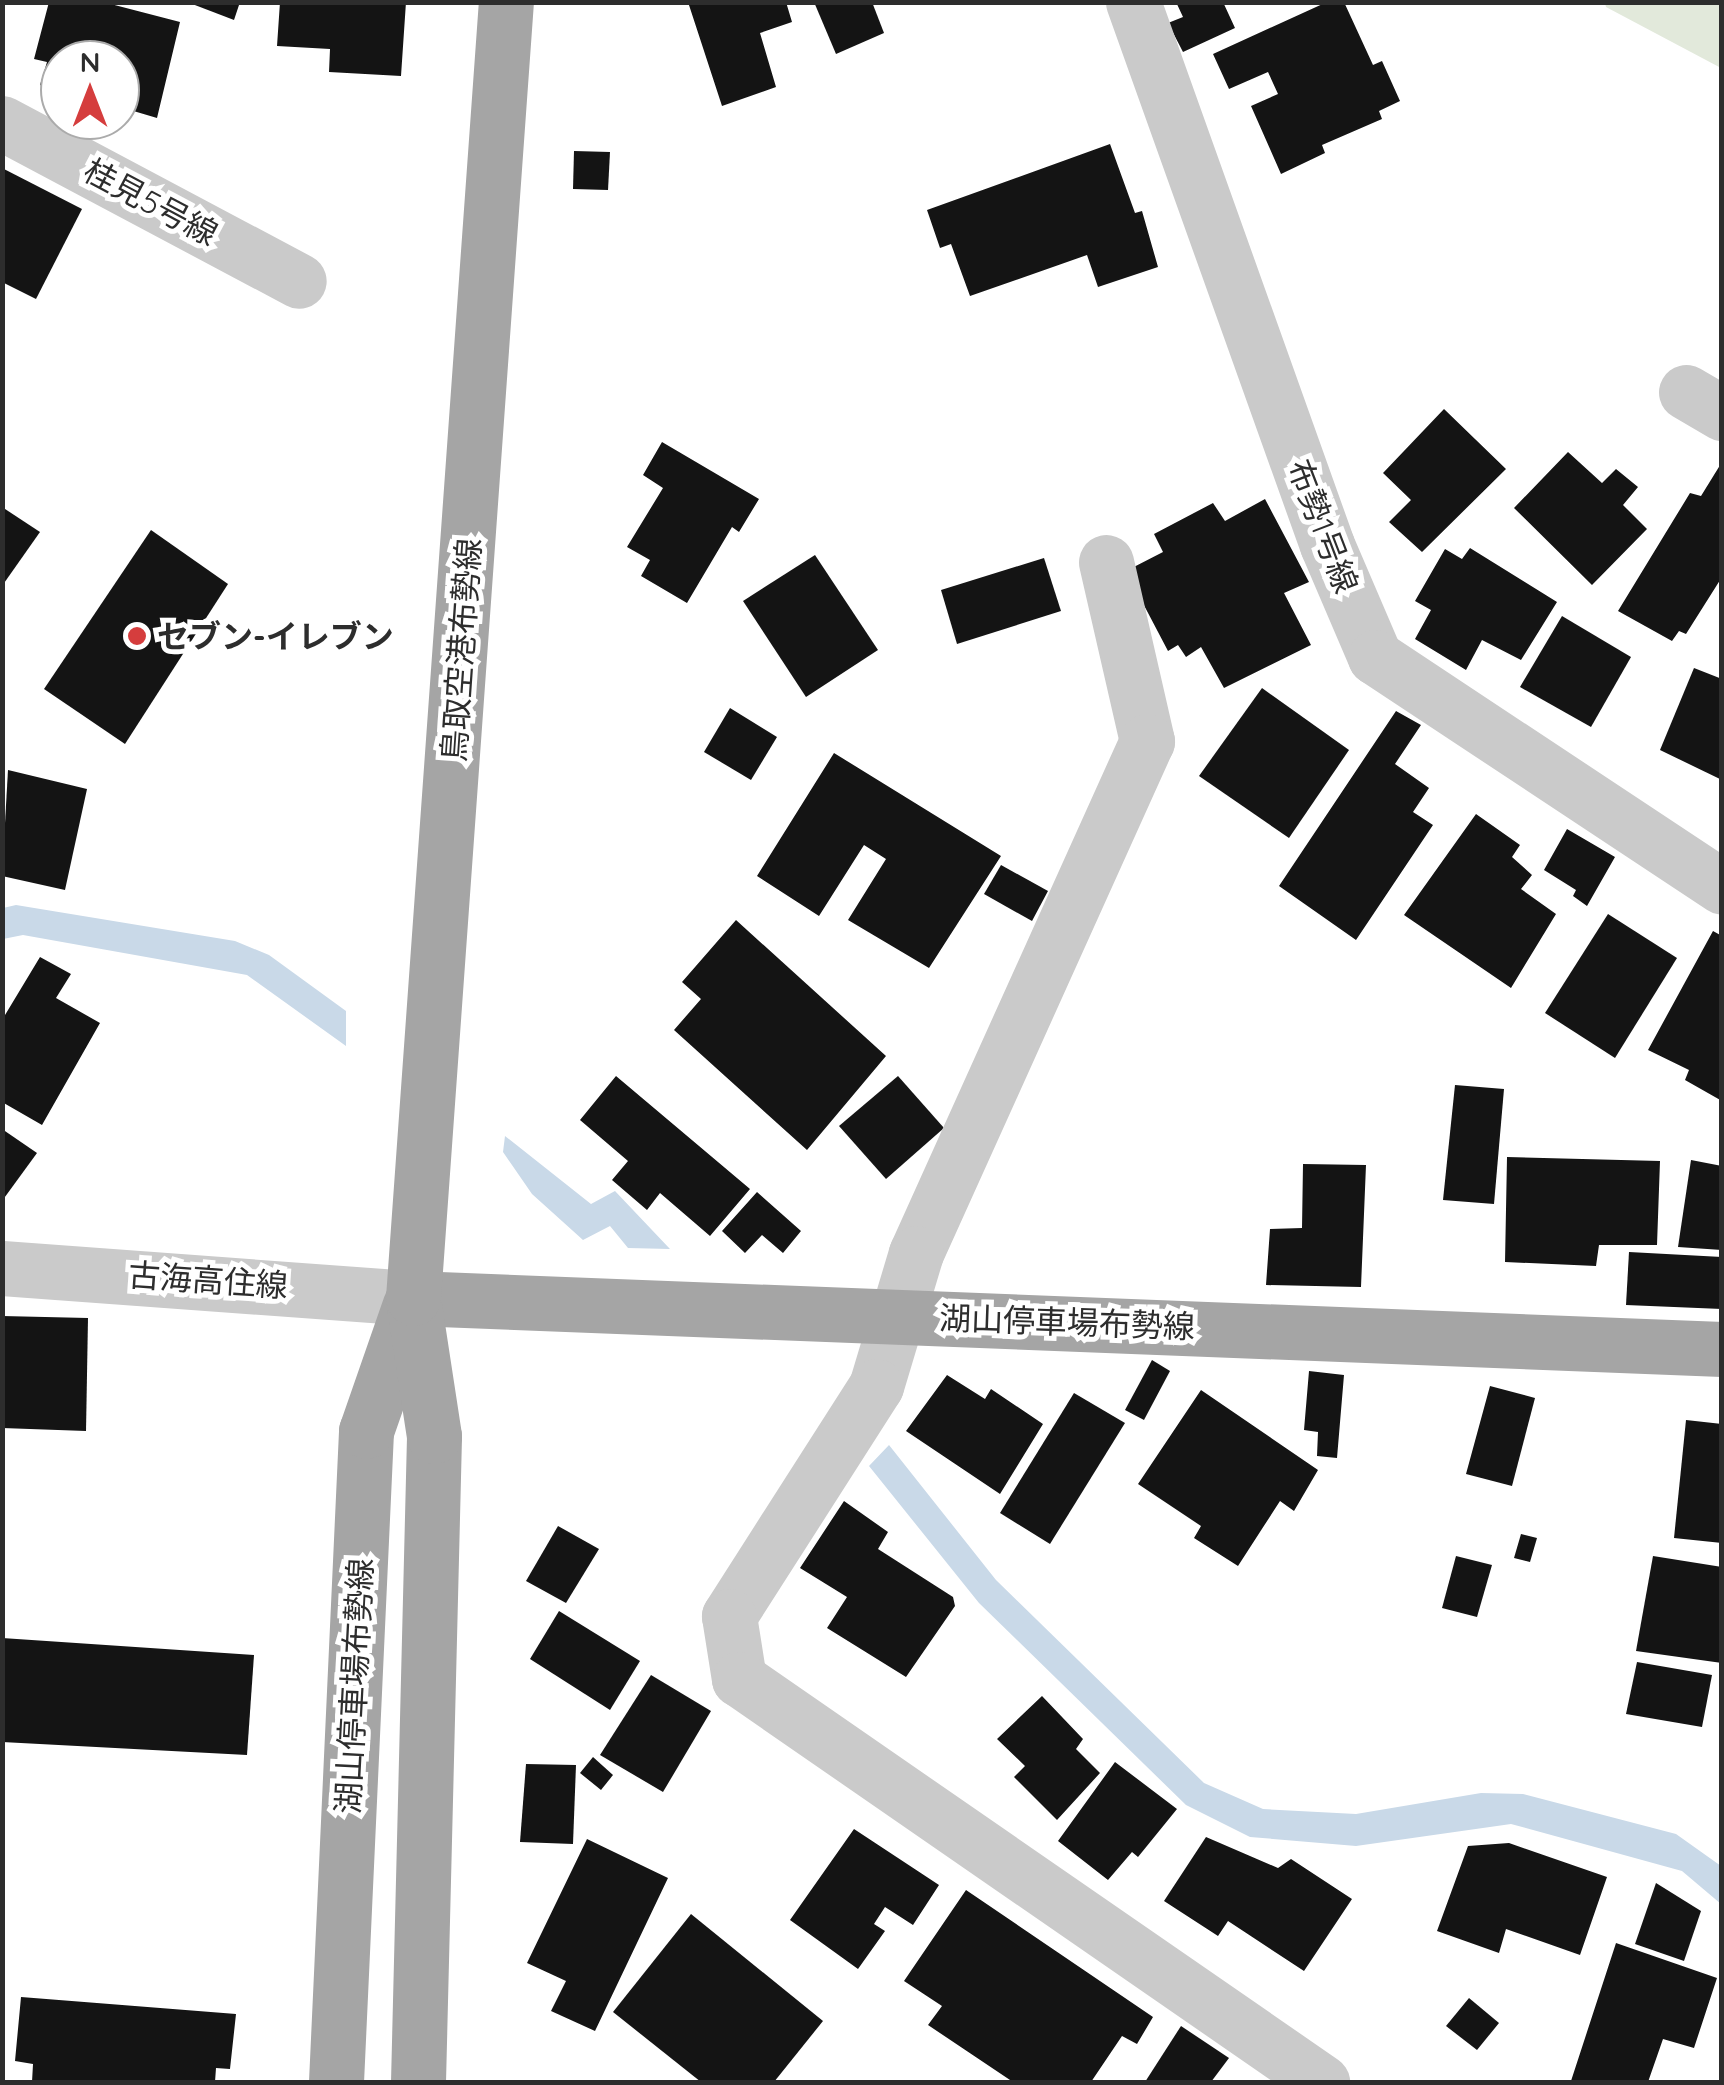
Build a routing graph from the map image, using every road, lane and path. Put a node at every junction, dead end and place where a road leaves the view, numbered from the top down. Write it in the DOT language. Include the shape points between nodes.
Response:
graph roads {
  1 [pos="506,2"];
  2 [pos="1133,2"];
  3 [pos="2,124"];
  4 [pos="299,281"];
  5 [pos="1106,562"];
  6 [pos="1722,887"];
  7 [pos="2,1268"];
  8 [pos="413,1298"];
  9 [pos="902,1315"];
  10 [pos="1722,1349"];
  11 [pos="336,2082"];
  12 [pos="418,2082"];
  13 [pos="1322,2082"];
  1 -- 8 [label="main road, 鳥取空港布勢線"];
  2 -- 6 [label="street, 布勢1号線" via="1327,545 1375,656"];
  3 -- 4 [label="street, 桂見5号線"];
  5 -- 9 [label="street" via="1147,741 916,1253"];
  7 -- 8 [label="street, 古海高住線"];
  8 -- 9 [label="main road, 湖山停車場布勢線"];
  8 -- 11 [label="main road, 湖山停車場布勢線" via="366,1431"];
  8 -- 12 [label="main road" via="434,1436"];
  9 -- 10 [label="main road, 湖山停車場布勢線"];
  9 -- 13 [label="street" via="876,1386 730,1616 739,1679"];
}
